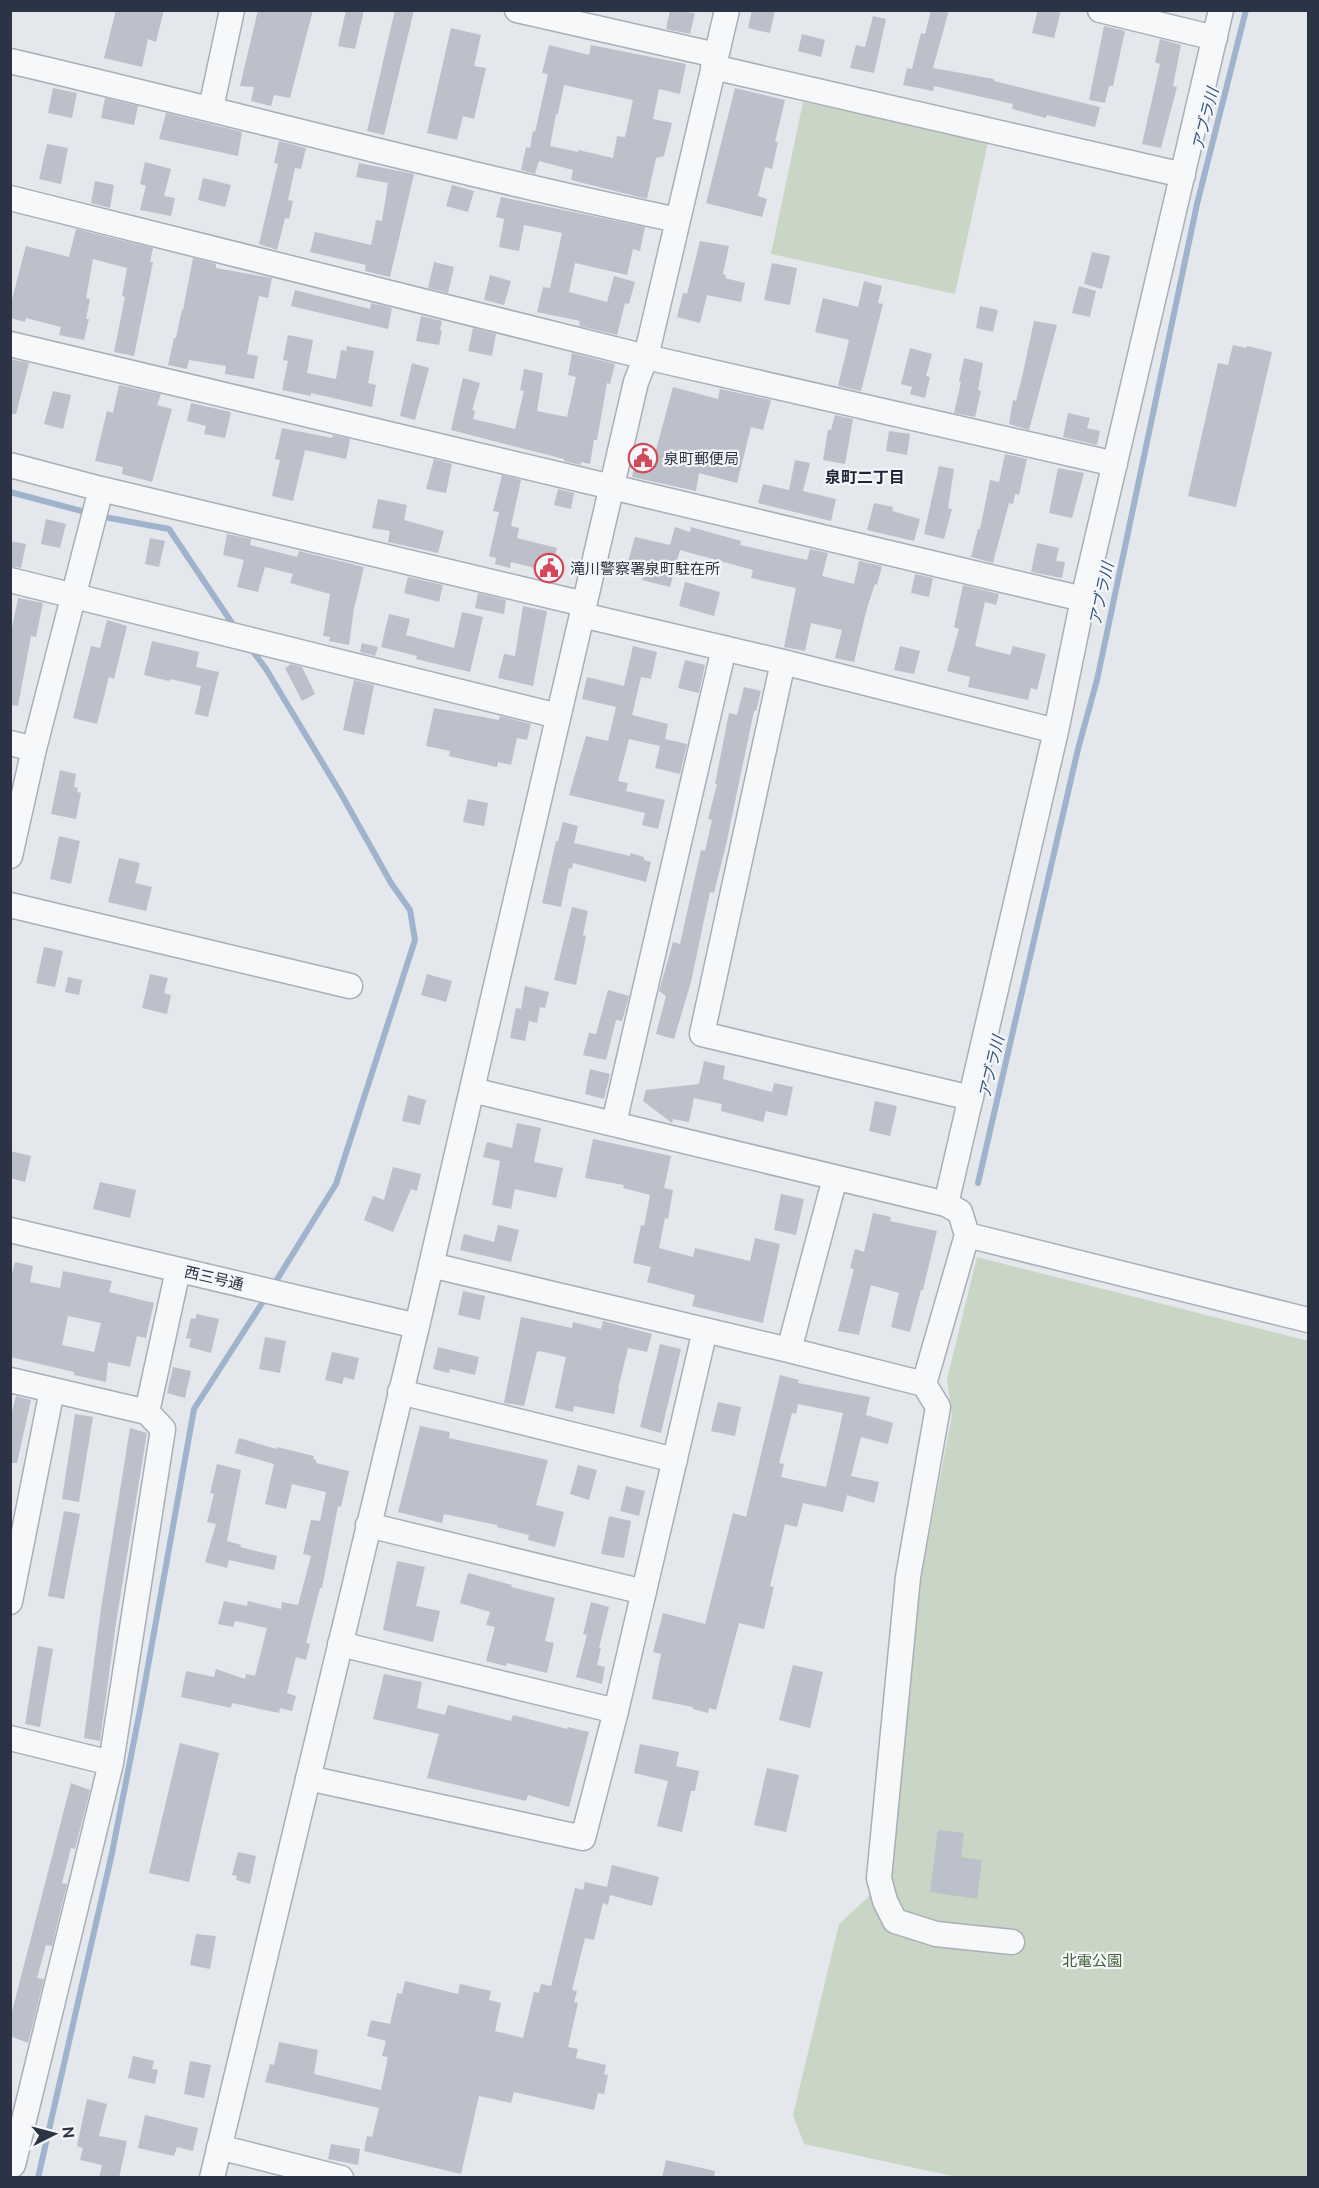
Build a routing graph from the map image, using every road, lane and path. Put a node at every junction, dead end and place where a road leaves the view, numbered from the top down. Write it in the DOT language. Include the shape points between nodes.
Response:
graph roads {
  1 [pos="232,10"];
  2 [pos="517,10"];
  3 [pos="726,10"];
  4 [pos="1100,10"];
  5 [pos="1221,10"];
  6 [pos="1215,38"];
  7 [pos="10,61"];
  8 [pos="715,61"];
  9 [pos="211,108"];
  10 [pos="1183,175"];
  11 [pos="10,198"];
  12 [pos="678,220"];
  13 [pos="10,344"];
  14 [pos="646,357"];
  15 [pos="1115,464"];
  16 [pos="10,465"];
  17 [pos="612,487"];
  18 [pos="101,489"];
  19 [pos="10,580"];
  20 [pos="75,595"];
  21 [pos="1083,600"];
  22 [pos="583,609"];
  23 [pos="724,648"];
  24 [pos="783,662"];
  25 [pos="558,716"];
  26 [pos="1056,731"];
  27 [pos="10,743"];
  28 [pos="34,749"];
  29 [pos="10,856"];
  30 [pos="10,905"];
  31 [pos="350,986"];
  32 [pos="472,1090"];
  33 [pos="971,1098"];
  34 [pos="614,1123"];
  35 [pos="835,1178"];
  36 [pos="946,1204"];
  37 [pos="10,1230"];
  38 [pos="967,1235"];
  39 [pos="431,1265"];
  40 [pos="178,1270"];
  41 [pos="1308,1320"];
  42 [pos="417,1326"];
  43 [pos="705,1330"];
  44 [pos="789,1350"];
  45 [pos="10,1380"];
  46 [pos="924,1384"];
  47 [pos="52,1390"];
  48 [pos="400,1392"];
  49 [pos="147,1412"];
  50 [pos="675,1460"];
  51 [pos="368,1525"];
  52 [pos="644,1592"];
  53 [pos="11,1601"];
  54 [pos="340,1644"];
  55 [pos="616,1711"];
  56 [pos="10,1738"];
  57 [pos="111,1762"];
  58 [pos="308,1778"];
  59 [pos="1012,1942"];
  60 [pos="219,2147"];
  61 [pos="10,2165"];
  62 [pos="212,2178"];
  63 [pos="341,2178"];
  1 -- 9 [label="street"];
  2 -- 8 [label="street"];
  3 -- 8 [label="street"];
  4 -- 6 [label="street"];
  5 -- 6 [label="street"];
  6 -- 10 [label="street"];
  7 -- 9 [label="street"];
  8 -- 10 [label="street"];
  8 -- 12 [label="street"];
  9 -- 12 [label="street" via="546,192"];
  10 -- 15 [label="street"];
  11 -- 14 [label="street"];
  12 -- 14 [label="street"];
  13 -- 17 [label="street"];
  14 -- 15 [label="street"];
  14 -- 17 [label="street" via="636,382"];
  15 -- 21 [label="street"];
  16 -- 18 [label="street"];
  17 -- 21 [label="street"];
  17 -- 22 [label="street"];
  18 -- 20 [label="street"];
  18 -- 22 [label="street"];
  19 -- 20 [label="street"];
  20 -- 25 [label="street"];
  20 -- 28 [label="street"];
  21 -- 26 [label="street"];
  22 -- 23 [label="street"];
  22 -- 25 [label="street"];
  23 -- 24 [label="street"];
  23 -- 34 [label="street"];
  24 -- 26 [label="street"];
  24 -- 33 [label="street" via="702,1035"];
  25 -- 32 [label="street"];
  26 -- 33 [label="street"];
  27 -- 28 [label="street"];
  28 -- 29 [label="street"];
  30 -- 31 [label="street"];
  32 -- 34 [label="street"];
  32 -- 39 [label="street"];
  33 -- 36 [label="street"];
  34 -- 35 [label="street"];
  35 -- 36 [label="street"];
  35 -- 44 [label="street"];
  36 -- 38 [label="street" via="960,1212"];
  37 -- 40 [label="street, 西三号通"];
  38 -- 41 [label="street"];
  38 -- 46 [label="street"];
  39 -- 42 [label="street"];
  39 -- 43 [label="street"];
  40 -- 42 [label="street, 西三号通"];
  40 -- 49 [label="street"];
  42 -- 48 [label="street"];
  43 -- 44 [label="street"];
  43 -- 50 [label="street"];
  44 -- 46 [label="street"];
  45 -- 47 [label="street"];
  46 -- 59 [label="street" via="938,1407 908,1577 879,1878 895,1922 936,1934"];
  47 -- 49 [label="street"];
  47 -- 53 [label="street"];
  48 -- 50 [label="street"];
  48 -- 51 [label="street"];
  49 -- 57 [label="street" via="163,1429"];
  50 -- 52 [label="street"];
  51 -- 52 [label="street"];
  51 -- 54 [label="street"];
  52 -- 55 [label="street"];
  54 -- 55 [label="street"];
  54 -- 58 [label="street"];
  55 -- 58 [label="street" via="583,1838"];
  56 -- 57 [label="street"];
  57 -- 61 [label="street"];
  58 -- 60 [label="street"];
  60 -- 62 [label="street"];
  60 -- 63 [label="street"];
}
